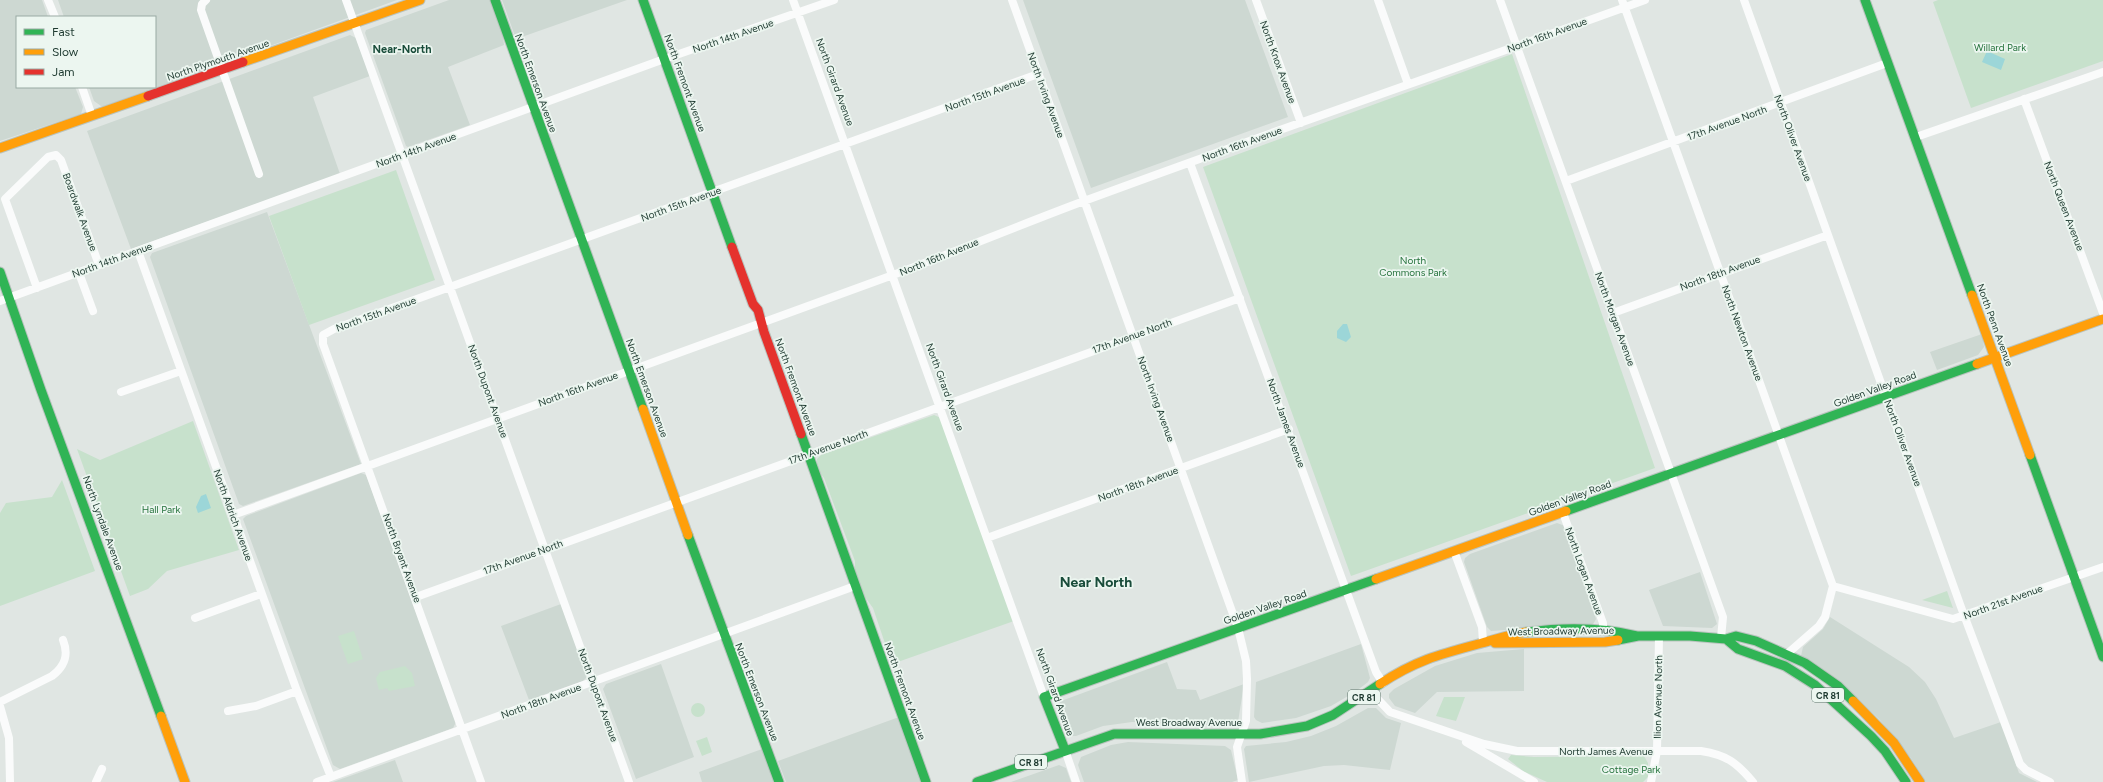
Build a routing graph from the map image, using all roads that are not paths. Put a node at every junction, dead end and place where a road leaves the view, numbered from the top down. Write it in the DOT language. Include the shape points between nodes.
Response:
graph roads {
  1 [pos="48,0"];
  2 [pos="206,0"];
  3 [pos="346,0"];
  4 [pos="420,0"];
  5 [pos="495,0"];
  6 [pos="643,0"];
  7 [pos="793,0"];
  8 [pos="834,0"];
  9 [pos="1012,0"];
  10 [pos="1256,0"];
  11 [pos="1378,0"];
  12 [pos="1500,0"];
  13 [pos="1645,0"];
  14 [pos="1744,0"];
  15 [pos="1865,0"];
  16 [pos="1623,4"];
  17 [pos="798,13"];
  18 [pos="55,16"];
  19 [pos="354,23"];
  20 [pos="1517,45"];
  21 [pos="665,59"];
  22 [pos="1887,63"];
  23 [pos="224,70"];
  24 [pos="2103,72"];
  25 [pos="1038,74"];
  26 [pos="1408,84"];
  27 [pos="82,88"];
  28 [pos="2024,99"];
  29 [pos="1781,103"];
  30 [pos="533,107"];
  31 [pos="92,116"];
  32 [pos="1301,123"];
  33 [pos="1916,137"];
  34 [pos="1673,142"];
  35 [pos="846,144"];
  36 [pos="0,148"];
  37 [pos="402,155"];
  38 [pos="1190,163"];
  39 [pos="259,174"];
  40 [pos="1566,181"];
  41 [pos="713,192"];
  42 [pos="1085,201"];
  43 [pos="1828,235"];
  44 [pos="582,240"];
  45 [pos="138,251"];
  46 [pos="99,265"];
  47 [pos="0,272"];
  48 [pos="79,272"];
  49 [pos="1720,273"];
  50 [pos="893,276"];
  51 [pos="37,288"];
  52 [pos="449,288"];
  53 [pos="1240,298"];
  54 [pos="4,300"];
  55 [pos="93,312"];
  56 [pos="2103,312"];
  57 [pos="1613,313"];
  58 [pos="2103,319"];
  59 [pos="762,322"];
  60 [pos="323,335"];
  61 [pos="1133,336"];
  62 [pos="1995,358"];
  63 [pos="181,370"];
  64 [pos="629,371"];
  65 [pos="121,392"];
  66 [pos="1887,396"];
  67 [pos="940,406"];
  68 [pos="498,418"];
  69 [pos="1289,429"];
  70 [pos="1779,435"];
  71 [pos="809,454"];
  72 [pos="368,466"];
  73 [pos="1182,468"];
  74 [pos="1671,474"];
  75 [pos="676,501"];
  76 [pos="1563,513"];
  77 [pos="233,515"];
  78 [pos="987,538"];
  79 [pos="546,549"];
  80 [pos="1454,551"];
  81 [pos="2103,567"];
  82 [pos="2074,577"];
  83 [pos="854,586"];
  84 [pos="1833,586"];
  85 [pos="1346,590"];
  86 [pos="262,594"];
  87 [pos="416,597"];
  88 [pos="1964,616"];
  89 [pos="195,618"];
  90 [pos="1238,628"];
  91 [pos="1603,630"];
  92 [pos="724,634"];
  93 [pos="1638,636"];
  94 [pos="1659,636"];
  95 [pos="1724,639"];
  96 [pos="63,640"];
  97 [pos="1484,642"];
  98 [pos="1787,654"];
  99 [pos="2103,657"];
  100 [pos="593,681"];
  101 [pos="1383,683"];
  102 [pos="297,691"];
  103 [pos="1371,692"];
  104 [pos="1044,697"];
  105 [pos="0,702"];
  106 [pos="0,706"];
  107 [pos="228,711"];
  108 [pos="462,729"];
  109 [pos="1451,733"];
  110 [pos="1242,734"];
  111 [pos="1065,750"];
  112 [pos="1657,751"];
  113 [pos="102,769"];
  114 [pos="331,777"];
  115 [pos="10,782"];
  116 [pos="96,782"];
  117 [pos="185,782"];
  118 [pos="317,782"];
  119 [pos="481,782"];
  120 [pos="629,782"];
  121 [pos="779,782"];
  122 [pos="926,782"];
  123 [pos="977,782"];
  124 [pos="1076,782"];
  125 [pos="1242,782"];
  126 [pos="1534,782"];
  127 [pos="1651,782"];
  128 [pos="1754,782"];
  129 [pos="1906,782"];
  130 [pos="1920,782"];
  131 [pos="2050,782"];
  1 -- 18 [label="street"];
  2 -- 23 [label="street" via="201,10"];
  3 -- 19 [label="street, North Dupont Avenue"];
  4 -- 19 [label="street, North Plymouth Avenue"];
  5 -- 30 [label="street, North Emerson Avenue"];
  6 -- 21 [label="street, North Fremont Avenue"];
  7 -- 17 [label="street, North Girard Avenue"];
  8 -- 17 [label="street, North 14th Avenue"];
  9 -- 25 [label="street, North Irving Avenue"];
  10 -- 32 [label="street, North Knox Avenue"];
  11 -- 26 [label="street"];
  12 -- 20 [label="street, North Morgan Avenue"];
  13 -- 16 [label="street, North 16th Avenue"];
  14 -- 29 [label="street, North Oliver Avenue"];
  15 -- 22 [label="street, North Penn Avenue"];
  16 -- 20 [label="street, North 16th Avenue"];
  16 -- 34 [label="street, North Newton Avenue"];
  17 -- 21 [label="street, North 14th Avenue"];
  17 -- 35 [label="street, North Girard Avenue"];
  19 -- 23 [label="street, North Plymouth Avenue"];
  19 -- 37 [label="street, North Dupont Avenue"];
  20 -- 26 [label="street, North 16th Avenue"];
  20 -- 40 [label="street, North Morgan Avenue"];
  21 -- 30 [label="street, North 14th Avenue"];
  21 -- 41 [label="street, North Fremont Avenue"];
  22 -- 29 [label="street, 17th Avenue North"];
  22 -- 33 [label="street, North Penn Avenue"];
  23 -- 31 [label="street, North Plymouth Avenue"];
  23 -- 39 [label="street" via="233,104"];
  24 -- 28 [label="street"];
  25 -- 35 [label="street, North 15th Avenue"];
  25 -- 42 [label="street, North Irving Avenue"];
  26 -- 32 [label="street, North 16th Avenue"];
  27 -- 31 [label="street"];
  28 -- 33 [label="street"];
  28 -- 56 [label="street, North Queen Avenue"];
  29 -- 34 [label="street, 17th Avenue North"];
  29 -- 43 [label="street, North Oliver Avenue"];
  30 -- 37 [label="street, North 14th Avenue"];
  30 -- 44 [label="street, North Emerson Avenue"];
  31 -- 36 [label="street, North Plymouth Avenue"];
  32 -- 38 [label="street, North 16th Avenue"];
  33 -- 62 [label="street, North Penn Avenue"];
  34 -- 40 [label="street, 17th Avenue North"];
  34 -- 49 [label="street, North Newton Avenue"];
  35 -- 41 [label="street, North 15th Avenue"];
  35 -- 50 [label="street, North Girard Avenue"];
  37 -- 45 [label="street, North 14th Avenue"];
  37 -- 52 [label="street, North Dupont Avenue"];
  38 -- 42 [label="street, North 16th Avenue"];
  38 -- 53 [label="street, North James Avenue"];
  40 -- 57 [label="street, North Morgan Avenue"];
  41 -- 44 [label="street, North 15th Avenue"];
  41 -- 59 [label="street, North Fremont Avenue" via="753,304"];
  42 -- 50 [label="street, North 16th Avenue"];
  42 -- 61 [label="street, North Irving Avenue"];
  43 -- 49 [label="street, North 18th Avenue"];
  43 -- 66 [label="street, North Oliver Avenue"];
  44 -- 52 [label="street, North 15th Avenue"];
  44 -- 64 [label="street, North Emerson Avenue"];
  45 -- 46 [label="street, North 14th Avenue"];
  45 -- 63 [label="street, North Aldrich Avenue"];
  46 -- 48 [label="street, North 14th Avenue"];
  46 -- 51 [label="street, Boardwalk Avenue" via="61,160 56,155 48,157 5,199"];
  47 -- 54 [label="street, North Lyndale Avenue"];
  48 -- 51 [label="street, North 14th Avenue"];
  48 -- 55 [label="street"];
  49 -- 57 [label="street, North 18th Avenue"];
  49 -- 70 [label="street, North Newton Avenue"];
  50 -- 59 [label="street, North 16th Avenue"];
  50 -- 67 [label="street, North Girard Avenue"];
  51 -- 54 [label="street, North 14th Avenue"];
  52 -- 60 [label="street, North 15th Avenue" via="334,328"];
  52 -- 68 [label="street, North Dupont Avenue"];
  53 -- 61 [label="street, 17th Avenue North"];
  53 -- 69 [label="street, North James Avenue"];
  54 -- 117 [label="street, North Lyndale Avenue"];
  57 -- 74 [label="street, North Morgan Avenue"];
  58 -- 62 [label="street, Golden Valley Road"];
  59 -- 64 [label="street, North 16th Avenue"];
  59 -- 71 [label="street, North Fremont Avenue"];
  60 -- 72 [label="street, North Bryant Avenue" via="323,344"];
  61 -- 67 [label="street, 17th Avenue North"];
  61 -- 73 [label="street, North Irving Avenue"];
  62 -- 66 [label="street, Golden Valley Road"];
  62 -- 82 [label="street, North Penn Avenue"];
  63 -- 65 [label="street"];
  63 -- 77 [label="street, North Aldrich Avenue"];
  64 -- 68 [label="street, North 16th Avenue"];
  64 -- 75 [label="street, North Emerson Avenue"];
  66 -- 70 [label="street, Golden Valley Road"];
  66 -- 88 [label="street, North Oliver Avenue"];
  67 -- 71 [label="street, 17th Avenue North"];
  67 -- 78 [label="street, North Girard Avenue"];
  68 -- 72 [label="street, North 16th Avenue"];
  68 -- 79 [label="street, North Dupont Avenue"];
  69 -- 73 [label="street, North 18th Avenue"];
  69 -- 85 [label="street, North James Avenue"];
  70 -- 74 [label="street, Golden Valley Road"];
  70 -- 84 [label="street, North Newton Avenue"];
  71 -- 75 [label="street, 17th Avenue North"];
  71 -- 83 [label="street, North Fremont Avenue"];
  72 -- 77 [label="street, North 16th Avenue"];
  72 -- 87 [label="street, North Bryant Avenue"];
  73 -- 78 [label="street, North 18th Avenue"];
  73 -- 90 [label="street, North Irving Avenue"];
  74 -- 76 [label="street, Golden Valley Road"];
  74 -- 95 [label="street, North Morgan Avenue" via="1722,617"];
  75 -- 79 [label="street, 17th Avenue North"];
  75 -- 92 [label="street, North Emerson Avenue"];
  76 -- 80 [label="street, Golden Valley Road"];
  76 -- 91 [label="street, North Logan Avenue" via="1603,623"];
  77 -- 86 [label="street, North Aldrich Avenue"];
  78 -- 104 [label="street, North Girard Avenue"];
  79 -- 87 [label="street, 17th Avenue North"];
  79 -- 100 [label="street, North Dupont Avenue"];
  80 -- 85 [label="street, Golden Valley Road"];
  80 -- 97 [label="street" via="1482,627"];
  81 -- 82 [label="street, North 21st Avenue"];
  82 -- 88 [label="street, North 21st Avenue"];
  82 -- 99 [label="street, North Penn Avenue"];
  83 -- 92 [label="street, North 18th Avenue"];
  83 -- 122 [label="street, North Fremont Avenue"];
  84 -- 88 [label="street, North 21st Avenue" via="1953,620"];
  84 -- 98 [label="street" via="1819,626"];
  85 -- 90 [label="street, Golden Valley Road"];
  85 -- 101 [label="street, North James Avenue" via="1376,672"];
  86 -- 89 [label="street"];
  86 -- 102 [label="street, North Aldrich Avenue"];
  87 -- 108 [label="street, North Bryant Avenue"];
  88 -- 131 [label="street, North Oliver Avenue" via="2020,764 2026,770"];
  90 -- 104 [label="street, Golden Valley Road"];
  90 -- 110 [label="street, North Irving Avenue" via="1246,661 1247,679 1246,714"];
  91 -- 93 [label="street, West Broadway Avenue / CR 81"];
  91 -- 97 [label="street, West Broadway Avenue / CR 81" via="1522,632"];
  92 -- 100 [label="street, North 18th Avenue"];
  92 -- 121 [label="street, North Emerson Avenue"];
  93 -- 94 [label="street, West Broadway Avenue / CR 81"];
  93 -- 97 [label="street, West Broadway Avenue / CR 81" via="1605,642"];
  94 -- 95 [label="street, West Broadway Avenue / CR 81" via="1709,636"];
  94 -- 112 [label="street, Ilion Avenue North"];
  95 -- 98 [label="street, West Broadway Avenue / CR 81" via="1736,636"];
  95 -- 129 [label="street, West Broadway Avenue / CR 81" via="1738,648 1785,666 1815,685 1872,736"];
  96 -- 105 [label="street" via="66,656 58,671"];
  97 -- 101 [label="street, West Broadway Avenue / CR 81" via="1426,658 1403,669"];
  98 -- 130 [label="street, West Broadway Avenue / CR 81" via="1838,686 1894,743"];
  100 -- 108 [label="street, North 18th Avenue"];
  100 -- 120 [label="street, North Dupont Avenue"];
  101 -- 103 [label="street, West Broadway Avenue / CR 81"];
  102 -- 107 [label="street" via="256,706"];
  102 -- 114 [label="street, North Aldrich Avenue"];
  103 -- 109 [label="street, North James Avenue" via="1390,712"];
  103 -- 110 [label="street, West Broadway Avenue / CR 81" via="1340,713 1307,726"];
  104 -- 111 [label="street, North Girard Avenue"];
  106 -- 115 [label="street" via="9,738"];
  108 -- 114 [label="street, North 18th Avenue"];
  108 -- 119 [label="street, North Bryant Avenue"];
  109 -- 112 [label="street, North James Avenue" via="1517,751"];
  109 -- 126 [label="street, North James Avenue"];
  110 -- 111 [label="street, West Broadway Avenue / CR 81" via="1133,732 1114,734"];
  110 -- 125 [label="street, North Irving Avenue" via="1237,747"];
  111 -- 123 [label="street, West Broadway Avenue / CR 81"];
  111 -- 124 [label="street, North Girard Avenue"];
  112 -- 127 [label="street, Ilion Avenue North"];
  112 -- 128 [label="street, North James Avenue" via="1686,750 1714,753 1740,766"];
  113 -- 116 [label="street"];
  114 -- 118 [label="street, North 18th Avenue"];
}
